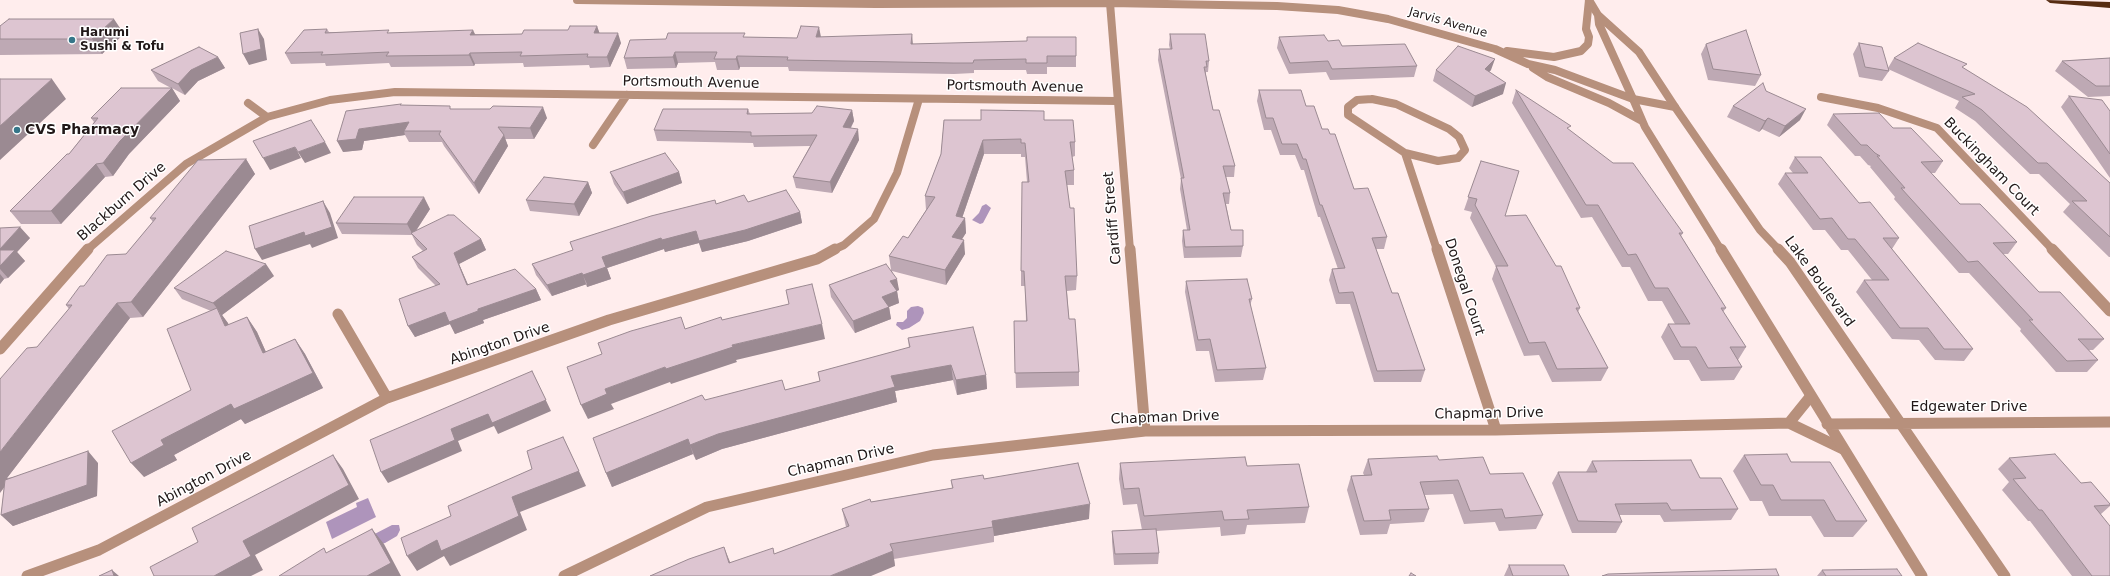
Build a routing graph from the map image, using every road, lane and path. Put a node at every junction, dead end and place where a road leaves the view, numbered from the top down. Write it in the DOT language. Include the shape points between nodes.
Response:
graph roads {
  1 [pos="577,0"];
  2 [pos="1057,0"];
  3 [pos="1589,0"];
  4 [pos="2050,0"];
  5 [pos="1110,3"];
  6 [pos="2110,5"];
  7 [pos="1598,15"];
  8 [pos="1495,49"];
  9 [pos="1528,64"];
  10 [pos="628,95"];
  11 [pos="1821,97"];
  12 [pos="919,99"];
  13 [pos="1632,99"];
  14 [pos="1118,101"];
  15 [pos="248,103"];
  16 [pos="1675,108"];
  17 [pos="267,117"];
  18 [pos="1642,121"];
  19 [pos="593,146"];
  20 [pos="1404,153"];
  21 [pos="2110,311"];
  22 [pos="338,314"];
  23 [pos="0,349"];
  24 [pos="1810,397"];
  25 [pos="387,398"];
  26 [pos="1900,422"];
  27 [pos="2110,422"];
  28 [pos="1789,423"];
  29 [pos="1827,424"];
  30 [pos="1496,430"];
  31 [pos="1145,431"];
  32 [pos="1843,449"];
  33 [pos="27,576"];
  34 [pos="564,576"];
  35 [pos="1922,576"];
  36 [pos="2005,576"];
  1 -- 5 [label="street, Jarvis Avenue" via="884,4"];
  2 -- 5 [label="street, Jarvis Avenue"];
  3 -- 7 [label="street, Lake Boulevard"];
  3 -- 8 [label="street" via="1586,29 1588,44 1581,51 1554,57"];
  4 -- 6 [label="highway"];
  5 -- 8 [label="street, Jarvis Avenue" via="1277,6 1338,10 1388,19"];
  5 -- 14 [label="street, Cardiff Street"];
  7 -- 13 [label="street, Lake Boulevard" via="1602,31"];
  7 -- 16 [label="street, Lake Boulevard" via="1639,52"];
  8 -- 9 [label="street, Jarvis Avenue"];
  9 -- 13 [label="street, Jarvis Avenue" via="1555,70"];
  9 -- 18 [label="street" via="1547,77 1622,109"];
  10 -- 12 [label="street, Portsmouth Avenue"];
  10 -- 17 [label="street, Portsmouth Avenue" via="395,92 330,100"];
  10 -- 19 [label="street"];
  11 -- 21 [label="street, Buckingham Court" via="1878,108 1937,128"];
  12 -- 14 [label="street, Portsmouth Avenue"];
  12 -- 25 [label="street, Abington Drive" via="897,173 874,219 844,245 817,259 609,320"];
  13 -- 16 [label="street, Jarvis Avenue"];
  13 -- 18 [label="street, Lake Boulevard"];
  14 -- 31 [label="street, Cardiff Street"];
  15 -- 17 [label="street"];
  16 -- 26 [label="street, Lake Boulevard" via="1760,230 1790,262"];
  17 -- 23 [label="street, Blackburn Drive" via="186,164 95,242"];
  18 -- 24 [label="street, Lake Boulevard"];
  20 -- 20 [label="street" via="1438,161 1458,158 1465,150 1459,137 1449,128 1396,104 1357,100 1348,107 1348,115"];
  20 -- 30 [label="street, Donegal Court"];
  22 -- 25 [label="street"];
  24 -- 28 [label="street"];
  24 -- 29 [label="street, Lake Boulevard"];
  25 -- 33 [label="street, Abington Drive" via="99,550"];
  26 -- 27 [label="street, Edgewater Drive"];
  26 -- 29 [label="street, Edgewater Drive"];
  26 -- 36 [label="street, Lake Boulevard"];
  28 -- 30 [label="street, Chapman Drive"];
  28 -- 32 [label="street, Chapman Drive"];
  29 -- 32 [label="street, Lake Boulevard"];
  30 -- 31 [label="street, Chapman Drive"];
  31 -- 34 [label="street, Chapman Drive" via="933,455 707,507"];
  32 -- 35 [label="street, Lake Boulevard"];
}
